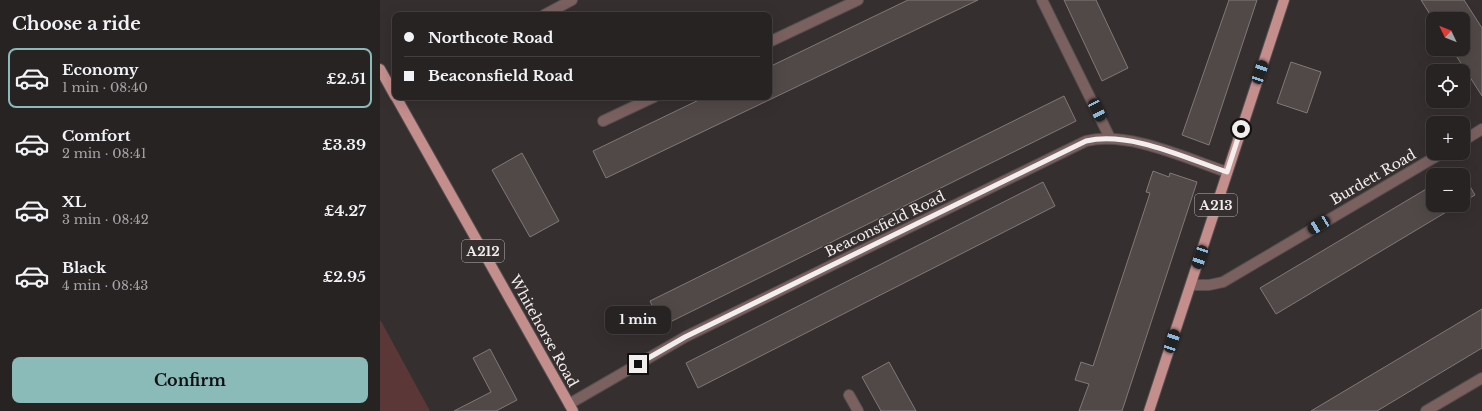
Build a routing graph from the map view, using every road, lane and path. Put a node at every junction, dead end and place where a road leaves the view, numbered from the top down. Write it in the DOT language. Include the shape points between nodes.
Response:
graph roads {
  1 [pos="572,0"];
  2 [pos="858,0"];
  3 [pos="1042,0"];
  4 [pos="1284,0"];
  5 [pos="550,12"];
  6 [pos="772,41"];
  7 [pos="380,69"];
  8 [pos="392,91"];
  9 [pos="397,100"];
  10 [pos="648,100"];
  11 [pos="603,121"];
  12 [pos="1482,129"];
  13 [pos="1470,137"];
  14 [pos="1110,138"];
  15 [pos="1430,160"];
  16 [pos="1227,172"];
  17 [pos="1191,285"];
  18 [pos="1482,378"];
  19 [pos="849,394"];
  20 [pos="571,408"];
  21 [pos="858,411"];
  22 [pos="1149,411"];
  23 [pos="1426,411"];
  1 -- 5 [label="street"];
  2 -- 6 [label="street"];
  3 -- 14 [label="street"];
  4 -- 16 [label="main road, A213"];
  7 -- 8 [label="main road, Whitehorse Road / A212"];
  9 -- 20 [label="main road, Whitehorse Road / A212"];
  10 -- 11 [label="street"];
  12 -- 13 [label="street"];
  14 -- 16 [label="street, Beaconsfield Road" via="1130,140"];
  14 -- 20 [label="street, Beaconsfield Road" via="1086,141 1064,151 692,334"];
  15 -- 17 [label="street, Burdett Road" via="1223,282"];
  16 -- 17 [label="main road, A213"];
  17 -- 22 [label="main road, A213"];
  18 -- 23 [label="street"];
  19 -- 21 [label="street"];
}
